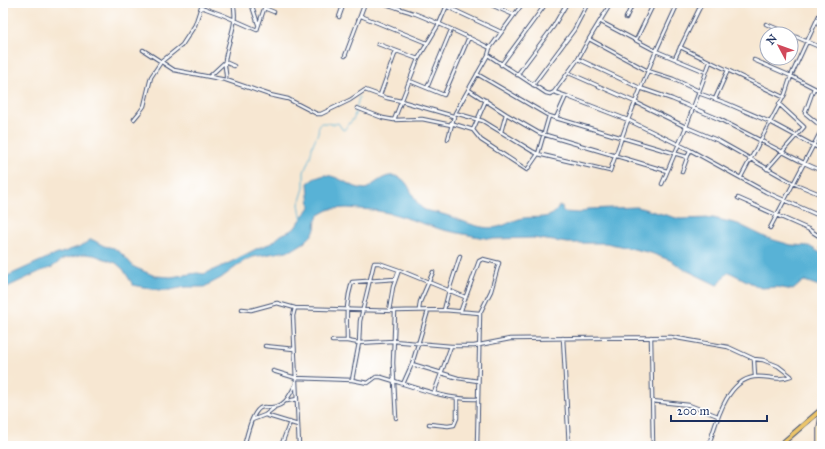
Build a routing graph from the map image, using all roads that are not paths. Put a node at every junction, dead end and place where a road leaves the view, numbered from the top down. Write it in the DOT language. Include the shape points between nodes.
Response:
graph roads {
  1 [pos="233,3"];
  2 [pos="251,3"];
  3 [pos="266,3"];
  4 [pos="344,3"];
  5 [pos="365,3"];
  6 [pos="383,3"];
  7 [pos="439,3"];
  8 [pos="448,3"];
  9 [pos="487,3"];
  10 [pos="523,3"];
  11 [pos="546,3"];
  12 [pos="567,3"];
  13 [pos="588,3"];
  14 [pos="611,3"];
  15 [pos="633,3"];
  16 [pos="654,3"];
  17 [pos="664,3"];
  18 [pos="678,3"];
  19 [pos="702,3"];
  20 [pos="446,7"];
  21 [pos="264,8"];
  22 [pos="675,8"];
  23 [pos="822,9"];
  24 [pos="274,12"];
  25 [pos="514,15"];
  26 [pos="360,16"];
  27 [pos="339,17"];
  28 [pos="626,18"];
  29 [pos="235,20"];
  30 [pos="601,22"];
  31 [pos="258,24"];
  32 [pos="439,24"];
  33 [pos="766,24"];
  34 [pos="451,30"];
  35 [pos="502,32"];
  36 [pos="469,37"];
  37 [pos="590,39"];
  38 [pos="636,40"];
  39 [pos="807,40"];
  40 [pos="427,43"];
  41 [pos="378,44"];
  42 [pos="680,47"];
  43 [pos="490,48"];
  44 [pos="822,48"];
  45 [pos="143,50"];
  46 [pos="396,51"];
  47 [pos="656,51"];
  48 [pos="488,55"];
  49 [pos="345,56"];
  50 [pos="675,58"];
  51 [pos="418,59"];
  52 [pos="578,59"];
  53 [pos="754,60"];
  54 [pos="161,62"];
  55 [pos="225,62"];
  56 [pos="710,62"];
  57 [pos="501,64"];
  58 [pos="234,66"];
  59 [pos="728,70"];
  60 [pos="648,71"];
  61 [pos="706,72"];
  62 [pos="568,73"];
  63 [pos="477,74"];
  64 [pos="517,75"];
  65 [pos="210,76"];
  66 [pos="791,76"];
  67 [pos="226,80"];
  68 [pos="410,81"];
  69 [pos="533,85"];
  70 [pos="427,88"];
  71 [pos="640,88"];
  72 [pos="814,88"];
  73 [pos="469,90"];
  74 [pos="554,92"];
  75 [pos="698,92"];
  76 [pos="822,92"];
  77 [pos="380,95"];
  78 [pos="566,96"];
  79 [pos="783,97"];
  80 [pos="715,99"];
  81 [pos="486,100"];
  82 [pos="402,101"];
  83 [pos="635,102"];
  84 [pos="779,104"];
  85 [pos="357,108"];
  86 [pos="693,108"];
  87 [pos="454,114"];
  88 [pos="506,114"];
  89 [pos="549,116"];
  90 [pos="134,118"];
  91 [pos="556,118"];
  92 [pos="394,120"];
  93 [pos="477,120"];
  94 [pos="628,120"];
  95 [pos="770,122"];
  96 [pos="451,124"];
  97 [pos="686,127"];
  98 [pos="822,128"];
  99 [pos="473,130"];
  100 [pos="501,132"];
  101 [pos="543,134"];
  102 [pos="796,136"];
  103 [pos="622,137"];
  104 [pos="448,139"];
  105 [pos="760,140"];
  106 [pos="678,145"];
  107 [pos="813,146"];
  108 [pos="690,150"];
  109 [pos="822,150"];
  110 [pos="782,151"];
  111 [pos="675,153"];
  112 [pos="538,154"];
  113 [pos="616,156"];
  114 [pos="687,157"];
  115 [pos="750,159"];
  116 [pos="804,163"];
  117 [pos="767,169"];
  118 [pos="667,171"];
  119 [pos="822,171"];
  120 [pos="682,172"];
  121 [pos="741,177"];
  122 [pos="793,183"];
  123 [pos="662,184"];
  124 [pos="822,194"];
  125 [pos="738,198"];
  126 [pos="784,200"];
  127 [pos="776,215"];
  128 [pos="822,217"];
  129 [pos="770,228"];
  130 [pos="822,238"];
  131 [pos="822,242"];
  132 [pos="820,247"];
  133 [pos="460,256"];
  134 [pos="399,270"];
  135 [pos="433,272"];
  136 [pos="395,279"];
  137 [pos="369,281"];
  138 [pos="428,282"];
  139 [pos="449,290"];
  140 [pos="465,297"];
  141 [pos="296,308"];
  142 [pos="242,309"];
  143 [pos="346,310"];
  144 [pos="362,310"];
  145 [pos="419,310"];
  146 [pos="444,310"];
  147 [pos="461,310"];
  148 [pos="389,311"];
  149 [pos="395,311"];
  150 [pos="428,311"];
  151 [pos="480,313"];
  152 [pos="651,336"];
  153 [pos="563,338"];
  154 [pos="332,341"];
  155 [pos="347,341"];
  156 [pos="393,342"];
  157 [pos="359,343"];
  158 [pos="419,344"];
  159 [pos="479,345"];
  160 [pos="265,346"];
  161 [pos="451,346"];
  162 [pos="294,349"];
  163 [pos="754,359"];
  164 [pos="412,364"];
  165 [pos="273,372"];
  166 [pos="442,374"];
  167 [pos="755,377"];
  168 [pos="296,378"];
  169 [pos="352,380"];
  170 [pos="394,381"];
  171 [pos="478,381"];
  172 [pos="296,382"];
  173 [pos="403,384"];
  174 [pos="434,393"];
  175 [pos="457,398"];
  176 [pos="297,399"];
  177 [pos="477,399"];
  178 [pos="286,401"];
  179 [pos="652,401"];
  180 [pos="275,407"];
  181 [pos="822,410"];
  182 [pos="265,415"];
  183 [pos="718,416"];
  184 [pos="396,418"];
  185 [pos="252,420"];
  186 [pos="290,422"];
  187 [pos="429,424"];
  188 [pos="298,425"];
  189 [pos="710,441"];
  190 [pos="244,446"];
  191 [pos="280,446"];
  192 [pos="299,446"];
  193 [pos="477,446"];
  194 [pos="569,446"];
  195 [pos="653,446"];
  196 [pos="779,446"];
  197 [pos="819,446"];
  1 -- 29 [label="street"];
  2 -- 31 [label="street"];
  3 -- 21 [label="street"];
  4 -- 27 [label="street"];
  5 -- 26 [label="street"];
  6 -- 32 [label="street"];
  7 -- 20 [label="street"];
  8 -- 20 [label="street"];
  9 -- 25 [label="street"];
  10 -- 25 [label="street"];
  11 -- 57 [label="street"];
  12 -- 64 [label="street" via="553,27"];
  13 -- 69 [label="street" via="574,30"];
  14 -- 30 [label="street"];
  15 -- 28 [label="street"];
  16 -- 38 [label="street"];
  17 -- 22 [label="street"];
  18 -- 22 [label="street"];
  19 -- 42 [label="street"];
  20 -- 32 [label="street"];
  20 -- 35 [label="street"];
  21 -- 24 [label="street"];
  21 -- 31 [label="street"];
  22 -- 47 [label="street"];
  23 -- 39 [label="street"];
  25 -- 35 [label="street"];
  26 -- 40 [label="street"];
  26 -- 49 [label="street"];
  29 -- 31 [label="street" via="258,30"];
  29 -- 54 [label="street" via="201,7 195,25 182,45"];
  29 -- 55 [label="street"];
  30 -- 37 [label="street"];
  30 -- 38 [label="street"];
  32 -- 34 [label="street"];
  32 -- 40 [label="street"];
  33 -- 39 [label="street"];
  34 -- 36 [label="street"];
  34 -- 70 [label="street"];
  35 -- 43 [label="street"];
  36 -- 43 [label="street"];
  36 -- 70 [label="street" via="444,96"];
  37 -- 52 [label="street"];
  37 -- 60 [label="street"];
  38 -- 47 [label="street"];
  39 -- 44 [label="street"];
  39 -- 66 [label="street"];
  40 -- 51 [label="street"];
  41 -- 46 [label="street"];
  42 -- 50 [label="street"];
  42 -- 56 [label="street"];
  43 -- 48 [label="street"];
  45 -- 54 [label="street"];
  46 -- 51 [label="street"];
  46 -- 77 [label="street"];
  47 -- 50 [label="street"];
  47 -- 60 [label="street"];
  48 -- 57 [label="street"];
  48 -- 63 [label="street"];
  50 -- 61 [label="street"];
  51 -- 68 [label="street"];
  52 -- 62 [label="street"];
  52 -- 71 [label="street"];
  53 -- 66 [label="street"];
  54 -- 65 [label="street" via="174,70"];
  54 -- 90 [label="street" via="150,80 144,106"];
  55 -- 58 [label="street"];
  55 -- 65 [label="street"];
  55 -- 67 [label="street"];
  56 -- 59 [label="street"];
  56 -- 61 [label="street"];
  57 -- 64 [label="street"];
  59 -- 79 [label="street"];
  59 -- 80 [label="street"];
  60 -- 71 [label="street"];
  60 -- 75 [label="street" via="673,79"];
  61 -- 75 [label="street"];
  62 -- 74 [label="street"];
  62 -- 83 [label="street"];
  63 -- 73 [label="street"];
  63 -- 89 [label="street"];
  64 -- 69 [label="street"];
  65 -- 67 [label="street"];
  66 -- 72 [label="street"];
  66 -- 79 [label="street"];
  67 -- 77 [label="street" via="288,99 317,114 344,104 365,90"];
  68 -- 70 [label="street"];
  68 -- 82 [label="street"];
  69 -- 74 [label="street" via="546,93"];
  71 -- 83 [label="street"];
  71 -- 86 [label="street"];
  72 -- 76 [label="street"];
  72 -- 98 [label="street" via="805,112"];
  73 -- 81 [label="street"];
  73 -- 87 [label="street"];
  74 -- 78 [label="street"];
  75 -- 80 [label="street"];
  75 -- 86 [label="street"];
  77 -- 82 [label="street"];
  78 -- 91 [label="street"];
  78 -- 94 [label="street"];
  79 -- 84 [label="street"];
  80 -- 95 [label="street"];
  81 -- 88 [label="street"];
  81 -- 93 [label="street"];
  82 -- 87 [label="street"];
  82 -- 92 [label="street"];
  83 -- 94 [label="street"];
  83 -- 97 [label="street"];
  84 -- 95 [label="street"];
  84 -- 102 [label="street" via="804,127"];
  85 -- 92 [label="street"];
  86 -- 97 [label="street"];
  86 -- 105 [label="street"];
  87 -- 93 [label="street"];
  87 -- 96 [label="street"];
  88 -- 100 [label="street"];
  88 -- 101 [label="street"];
  89 -- 91 [label="street"];
  89 -- 101 [label="street"];
  91 -- 103 [label="street"];
  92 -- 96 [label="street"];
  93 -- 99 [label="street"];
  93 -- 100 [label="street"];
  94 -- 103 [label="street"];
  94 -- 106 [label="street"];
  95 -- 102 [label="street"];
  95 -- 105 [label="street"];
  96 -- 99 [label="street"];
  96 -- 104 [label="street"];
  97 -- 106 [label="street"];
  97 -- 115 [label="street" via="719,141"];
  98 -- 107 [label="street"];
  99 -- 112 [label="street" via="481,140 526,170"];
  100 -- 112 [label="street"];
  101 -- 112 [label="street"];
  101 -- 113 [label="street"];
  102 -- 107 [label="street"];
  102 -- 110 [label="street"];
  103 -- 111 [label="street"];
  103 -- 113 [label="street"];
  105 -- 110 [label="street"];
  105 -- 115 [label="street"];
  106 -- 108 [label="street"];
  106 -- 111 [label="street"];
  107 -- 109 [label="street"];
  107 -- 116 [label="street"];
  108 -- 114 [label="street"];
  108 -- 121 [label="street"];
  110 -- 116 [label="street"];
  110 -- 117 [label="street"];
  111 -- 114 [label="street"];
  111 -- 118 [label="street"];
  112 -- 113 [label="street" via="610,171"];
  113 -- 118 [label="street"];
  114 -- 120 [label="street"];
  115 -- 117 [label="street"];
  115 -- 121 [label="street"];
  116 -- 119 [label="street"];
  116 -- 122 [label="street"];
  117 -- 122 [label="street"];
  118 -- 123 [label="street"];
  121 -- 126 [label="street"];
  122 -- 124 [label="street"];
  122 -- 126 [label="street"];
  125 -- 127 [label="street"];
  126 -- 127 [label="street"];
  126 -- 128 [label="street"];
  127 -- 129 [label="street"];
  127 -- 130 [label="street"];
  131 -- 132 [label="street"];
  133 -- 139 [label="street"];
  134 -- 136 [label="street"];
  134 -- 137 [label="street" via="375,262"];
  134 -- 138 [label="street"];
  135 -- 138 [label="street"];
  136 -- 137 [label="street"];
  136 -- 148 [label="street"];
  137 -- 143 [label="street" via="352,282"];
  137 -- 144 [label="street"];
  138 -- 139 [label="street"];
  138 -- 145 [label="street"];
  139 -- 140 [label="street"];
  139 -- 146 [label="street"];
  140 -- 147 [label="street"];
  140 -- 151 [label="street" via="480,260 499,263 491,291"];
  141 -- 142 [label="street" via="276,303 251,310"];
  141 -- 143 [label="street"];
  141 -- 162 [label="street" via="293,316"];
  143 -- 144 [label="street"];
  143 -- 155 [label="street"];
  144 -- 148 [label="street"];
  144 -- 157 [label="street"];
  145 -- 149 [label="street"];
  145 -- 150 [label="street"];
  146 -- 147 [label="street"];
  146 -- 150 [label="street"];
  147 -- 151 [label="street"];
  148 -- 149 [label="street"];
  149 -- 156 [label="street"];
  150 -- 158 [label="street"];
  151 -- 159 [label="street"];
  152 -- 153 [label="street"];
  152 -- 163 [label="street" via="728,347"];
  152 -- 179 [label="street"];
  153 -- 159 [label="street" via="510,339"];
  153 -- 194 [label="street"];
  154 -- 155 [label="street"];
  155 -- 157 [label="street"];
  156 -- 157 [label="street"];
  156 -- 158 [label="street"];
  156 -- 170 [label="street"];
  157 -- 169 [label="street"];
  158 -- 161 [label="street"];
  158 -- 164 [label="street"];
  159 -- 161 [label="street"];
  159 -- 171 [label="street"];
  160 -- 162 [label="street"];
  161 -- 166 [label="street"];
  162 -- 168 [label="street"];
  163 -- 167 [label="street"];
  163 -- 167 [label="street" via="778,366 791,376 778,379"];
  164 -- 166 [label="street"];
  164 -- 173 [label="street"];
  165 -- 168 [label="street"];
  166 -- 171 [label="street"];
  166 -- 174 [label="street"];
  167 -- 183 [label="street" via="740,383 723,404"];
  168 -- 169 [label="street"];
  168 -- 172 [label="street"];
  169 -- 170 [label="street" via="368,383 378,377"];
  170 -- 173 [label="street"];
  170 -- 184 [label="street"];
  171 -- 177 [label="street"];
  172 -- 176 [label="street"];
  172 -- 178 [label="street"];
  173 -- 174 [label="street"];
  174 -- 175 [label="street"];
  175 -- 177 [label="street"];
  175 -- 187 [label="street" via="457,418 454,425"];
  176 -- 178 [label="street"];
  176 -- 188 [label="street"];
  177 -- 193 [label="street"];
  178 -- 180 [label="street"];
  179 -- 183 [label="street" via="689,405"];
  179 -- 195 [label="street"];
  180 -- 182 [label="street"];
  180 -- 185 [label="street" via="259,409"];
  181 -- 196 [label="main road"];
  181 -- 197 [label="street"];
  182 -- 185 [label="street"];
  182 -- 186 [label="street"];
  183 -- 189 [label="street"];
  185 -- 190 [label="street"];
  186 -- 188 [label="street"];
  186 -- 191 [label="street"];
  188 -- 192 [label="street"];
}
